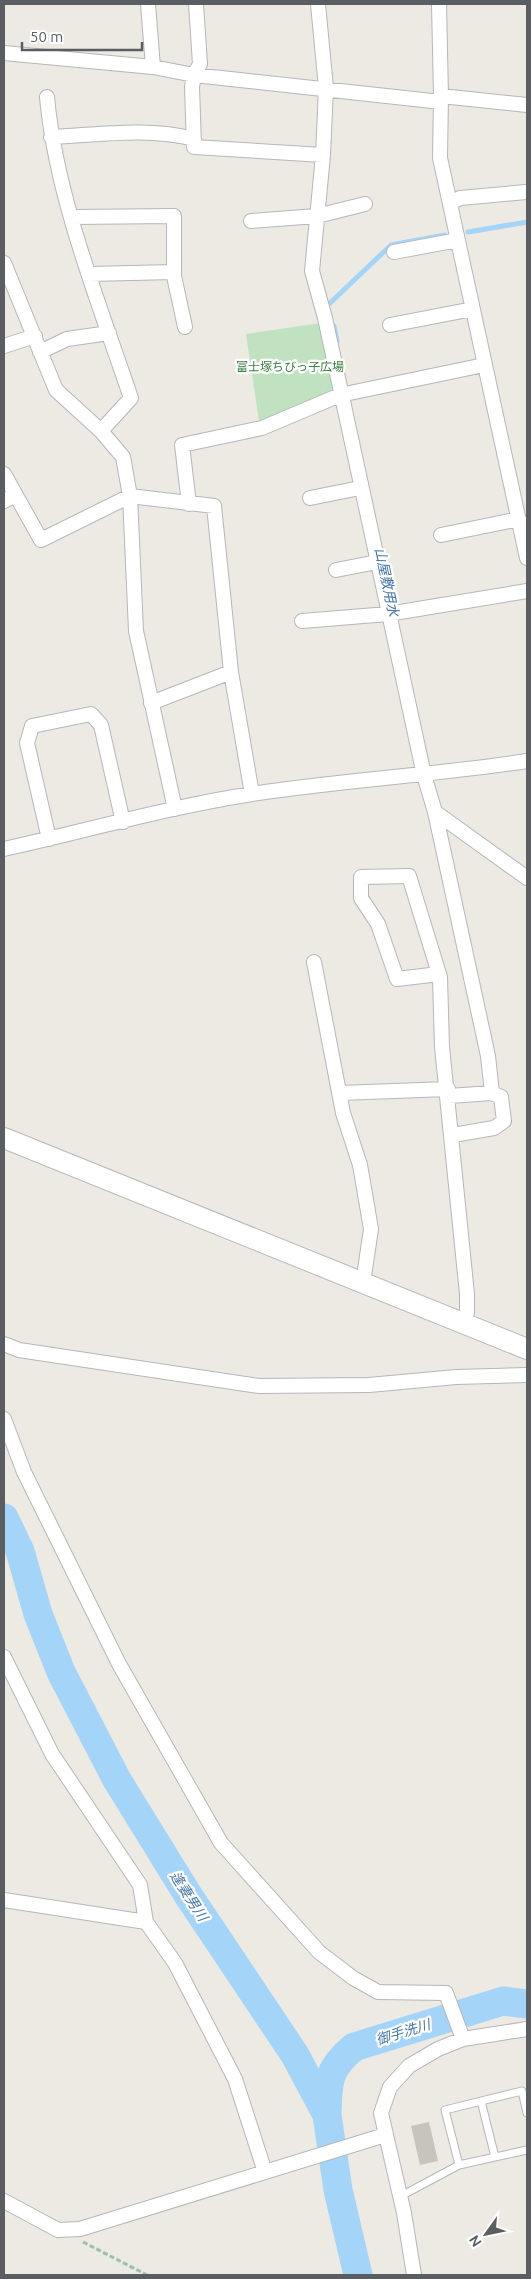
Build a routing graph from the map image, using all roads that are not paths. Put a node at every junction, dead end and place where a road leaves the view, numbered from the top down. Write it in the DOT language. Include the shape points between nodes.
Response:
graph roads {
  1 [pos="148,4"];
  2 [pos="196,4"];
  3 [pos="318,4"];
  4 [pos="439,4"];
  5 [pos="4,53"];
  6 [pos="153,67"];
  7 [pos="194,76"];
  8 [pos="326,88"];
  9 [pos="47,97"];
  10 [pos="441,99"];
  11 [pos="527,105"];
  12 [pos="51,137"];
  13 [pos="194,139"];
  14 [pos="323,154"];
  15 [pos="526,192"];
  16 [pos="450,203"];
  17 [pos="365,204"];
  18 [pos="317,216"];
  19 [pos="72,217"];
  20 [pos="251,221"];
  21 [pos="458,240"];
  22 [pos="394,252"];
  23 [pos="4,263"];
  24 [pos="174,272"];
  25 [pos="89,274"];
  26 [pos="473,309"];
  27 [pos="390,325"];
  28 [pos="185,327"];
  29 [pos="109,333"];
  30 [pos="35,336"];
  31 [pos="4,346"];
  32 [pos="40,352"];
  33 [pos="484,364"];
  34 [pos="340,395"];
  35 [pos="101,431"];
  36 [pos="4,474"];
  37 [pos="360,488"];
  38 [pos="130,496"];
  39 [pos="9,498"];
  40 [pos="310,498"];
  41 [pos="189,504"];
  42 [pos="519,519"];
  43 [pos="440,535"];
  44 [pos="527,558"];
  45 [pos="377,562"];
  46 [pos="336,570"];
  47 [pos="527,591"];
  48 [pos="388,614"];
  49 [pos="302,621"];
  50 [pos="232,672"];
  51 [pos="151,703"];
  52 [pos="527,761"];
  53 [pos="424,774"];
  54 [pos="252,794"];
  55 [pos="175,810"];
  56 [pos="435,812"];
  57 [pos="124,822"];
  58 [pos="49,839"];
  59 [pos="4,849"];
  60 [pos="527,878"];
  61 [pos="314,962"];
  62 [pos="438,974"];
  63 [pos="448,1093"];
  64 [pos="492,1093"];
  65 [pos="340,1094"];
  66 [pos="453,1135"];
  67 [pos="4,1138"];
  68 [pos="363,1283"];
  69 [pos="461,1323"];
  70 [pos="4,1344"];
  71 [pos="527,1349"];
  72 [pos="527,1376"];
  73 [pos="4,1419"];
  74 [pos="4,1657"];
  75 [pos="4,1900"];
  76 [pos="146,1922"];
  77 [pos="527,2029"];
  78 [pos="461,2034"];
  79 [pos="481,2101"];
  80 [pos="527,2112"];
  81 [pos="385,2135"];
  82 [pos="527,2150"];
  83 [pos="495,2157"];
  84 [pos="459,2165"];
  85 [pos="265,2172"];
  86 [pos="401,2196"];
  87 [pos="4,2200"];
  88 [pos="414,2275"];
  1 -- 6 [label="street"];
  2 -- 7 [label="street" via="200,64"];
  3 -- 8 [label="street"];
  4 -- 10 [label="street"];
  5 -- 6 [label="street"];
  6 -- 7 [label="street"];
  7 -- 8 [label="street"];
  7 -- 13 [label="street"];
  8 -- 10 [label="street"];
  8 -- 14 [label="street"];
  9 -- 12 [label="street"];
  10 -- 11 [label="street"];
  10 -- 16 [label="street" via="440,158"];
  12 -- 13 [label="street" via="153,133"];
  12 -- 19 [label="street"];
  13 -- 14 [label="street" via="194,147"];
  14 -- 18 [label="street"];
  15 -- 16 [label="street" via="460,198"];
  16 -- 21 [label="street"];
  17 -- 18 [label="street"];
  18 -- 20 [label="street"];
  18 -- 34 [label="street" via="312,271"];
  19 -- 24 [label="street" via="174,216"];
  19 -- 25 [label="street"];
  21 -- 22 [label="street"];
  21 -- 26 [label="street"];
  23 -- 30 [label="street"];
  24 -- 25 [label="street"];
  24 -- 28 [label="street"];
  25 -- 29 [label="street"];
  26 -- 27 [label="street"];
  26 -- 33 [label="street"];
  29 -- 32 [label="street" via="67,339"];
  29 -- 35 [label="street" via="131,398"];
  30 -- 31 [label="street"];
  30 -- 32 [label="street"];
  32 -- 35 [label="street" via="56,390"];
  33 -- 34 [label="street"];
  33 -- 42 [label="street"];
  34 -- 37 [label="street"];
  34 -- 41 [label="street" via="262,428 182,445"];
  35 -- 38 [label="street" via="124,457"];
  36 -- 39 [label="street"];
  37 -- 40 [label="street"];
  37 -- 45 [label="street"];
  38 -- 39 [label="street" via="41,540"];
  38 -- 41 [label="street"];
  38 -- 51 [label="street" via="136,631"];
  41 -- 50 [label="street" via="214,506"];
  42 -- 43 [label="street"];
  42 -- 44 [label="street"];
  45 -- 46 [label="street"];
  45 -- 48 [label="street"];
  47 -- 48 [label="street"];
  48 -- 49 [label="street"];
  48 -- 53 [label="street"];
  50 -- 51 [label="street"];
  50 -- 54 [label="street"];
  51 -- 55 [label="street"];
  52 -- 53 [label="street"];
  53 -- 54 [label="street"];
  53 -- 56 [label="street"];
  54 -- 55 [label="street"];
  55 -- 57 [label="street"];
  56 -- 60 [label="street"];
  56 -- 64 [label="street" via="488,1056"];
  57 -- 58 [label="street"];
  57 -- 58 [label="street" via="101,725 91,714 32,726 27,743"];
  58 -- 59 [label="street"];
  61 -- 65 [label="street"];
  62 -- 62 [label="street" via="409,876 361,877 361,898 378,924 397,980"];
  62 -- 63 [label="street"];
  63 -- 64 [label="street"];
  63 -- 65 [label="street"];
  63 -- 66 [label="street"];
  64 -- 66 [label="street" via="501,1098 504,1121 494,1128"];
  65 -- 68 [label="street" via="360,1165 370,1229"];
  66 -- 69 [label="street" via="467,1294 467,1313"];
  67 -- 68 [label="street"];
  68 -- 69 [label="street"];
  69 -- 71 [label="street"];
  70 -- 72 [label="street" via="19,1350 259,1386 369,1385 456,1377"];
  73 -- 78 [label="street" via="24,1472 119,1664 221,1843 319,1952 378,1992 446,1993"];
  74 -- 76 [label="street" via="52,1754 140,1884"];
  75 -- 76 [label="street"];
  76 -- 85 [label="street" via="175,1962 235,2079"];
  77 -- 78 [label="street"];
  78 -- 81 [label="street" via="409,2066 390,2087 381,2113"];
  79 -- 80 [label="lane" via="522,2091"];
  79 -- 83 [label="lane"];
  79 -- 84 [label="lane" via="445,2110"];
  81 -- 85 [label="street"];
  81 -- 86 [label="street"];
  82 -- 83 [label="lane"];
  83 -- 84 [label="lane"];
  84 -- 86 [label="lane"];
  85 -- 87 [label="street" via="80,2229 58,2230"];
  86 -- 88 [label="street"];
}
